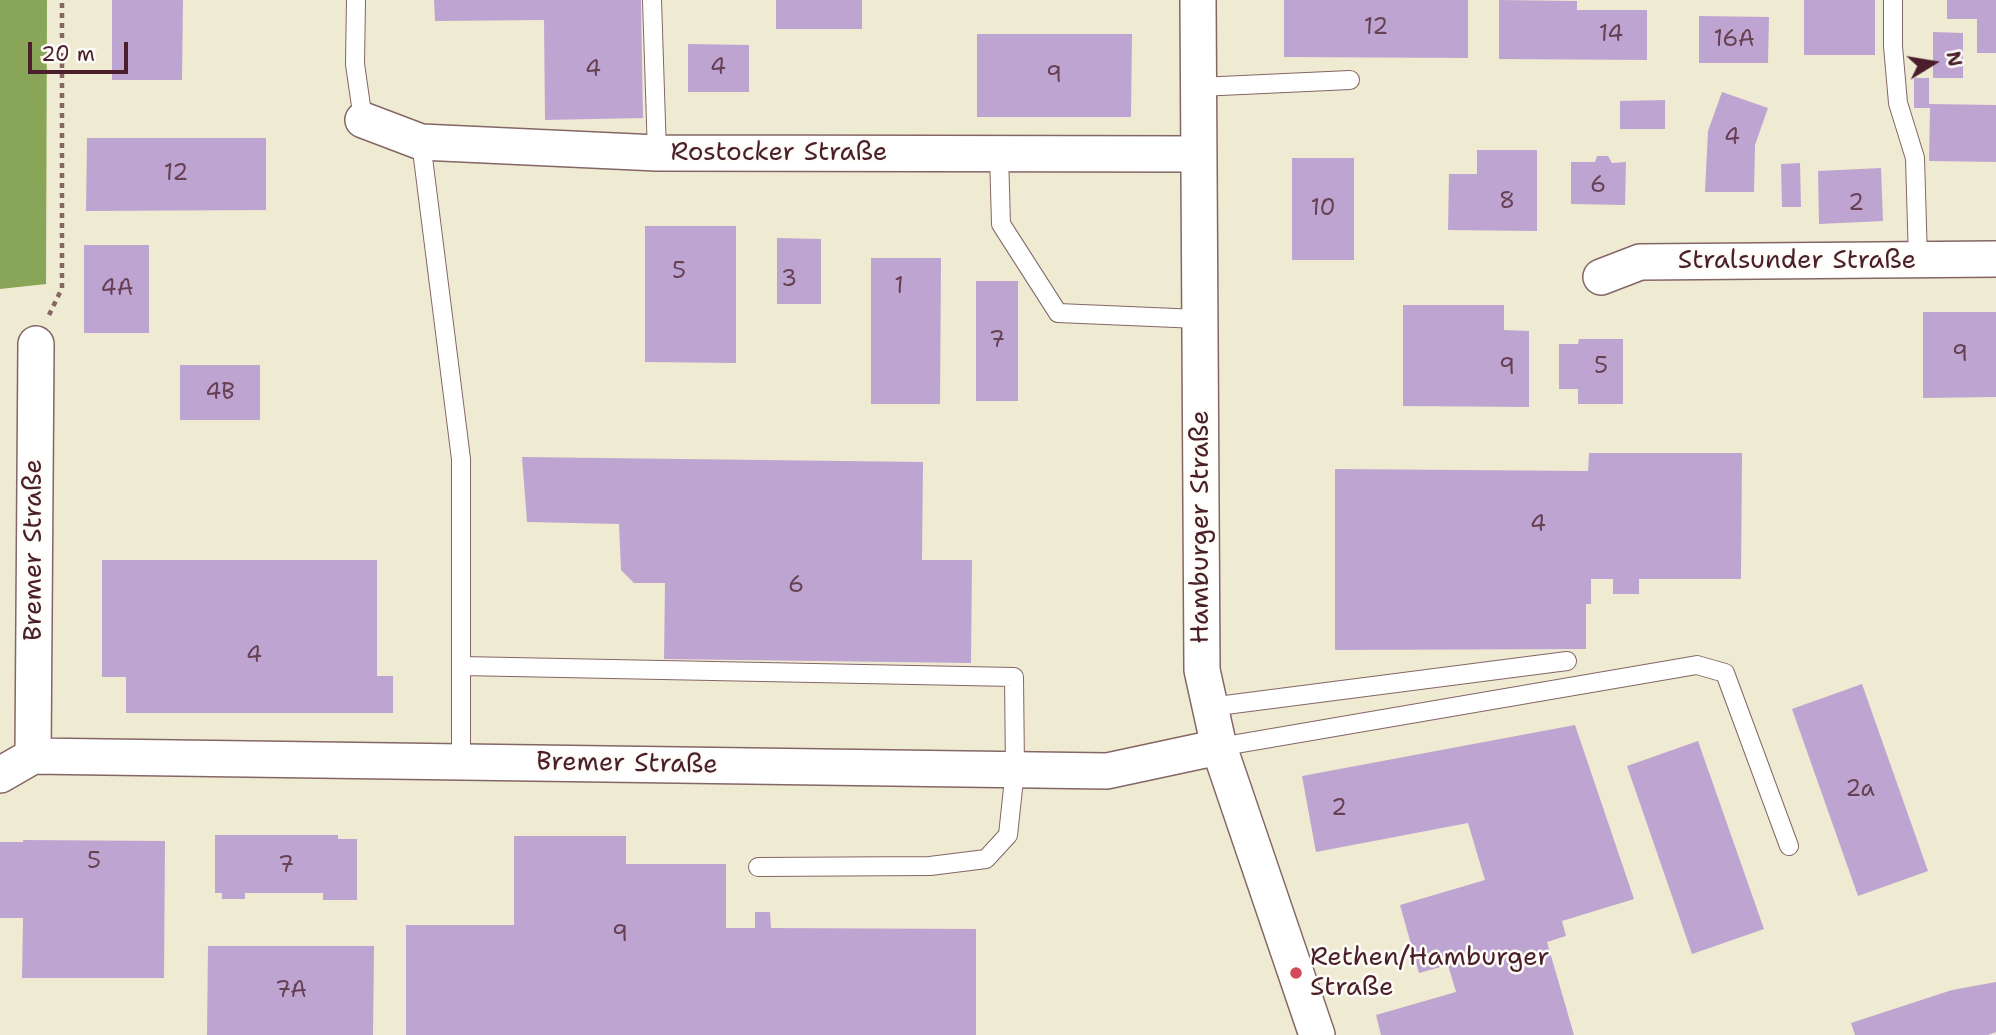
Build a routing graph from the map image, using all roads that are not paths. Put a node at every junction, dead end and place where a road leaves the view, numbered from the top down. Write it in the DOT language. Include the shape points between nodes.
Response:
graph roads {
  1 [pos="356,0"];
  2 [pos="652,0"];
  3 [pos="1198,0"];
  4 [pos="1893,0"];
  5 [pos="1350,80"];
  6 [pos="1199,87"];
  7 [pos="363,120"];
  8 [pos="421,142"];
  9 [pos="657,153"];
  10 [pos="999,154"];
  11 [pos="1199,154"];
  12 [pos="1996,259"];
  13 [pos="1918,260"];
  14 [pos="1601,277"];
  15 [pos="1199,319"];
  16 [pos="36,344"];
  17 [pos="1567,661"];
  18 [pos="461,666"];
  19 [pos="1210,707"];
  20 [pos="1219,747"];
  21 [pos="33,756"];
  22 [pos="461,762"];
  23 [pos="1015,770"];
  24 [pos="0,775"];
  25 [pos="1789,846"];
  26 [pos="758,867"];
  27 [pos="1317,1035"];
  1 -- 7 [label="lane" via="355,64"];
  2 -- 9 [label="lane"];
  3 -- 6 [label="street, Hamburger Straße"];
  4 -- 13 [label="lane" via="1898,103 1915,158"];
  5 -- 6 [label="lane"];
  6 -- 11 [label="street, Hamburger Straße"];
  7 -- 8 [label="street, Rostocker Straße"];
  8 -- 9 [label="street, Rostocker Straße"];
  8 -- 18 [label="lane" via="461,459"];
  9 -- 10 [label="street, Rostocker Straße"];
  10 -- 11 [label="street, Rostocker Straße"];
  10 -- 15 [label="lane" via="1002,223 1058,313"];
  11 -- 15 [label="street, Hamburger Straße"];
  12 -- 13 [label="street, Stralsunder Straße"];
  13 -- 14 [label="street, Stralsunder Straße" via="1640,262"];
  15 -- 19 [label="street, Hamburger Straße" via="1202,670"];
  16 -- 21 [label="street, Bremer Straße"];
  17 -- 19 [label="lane"];
  18 -- 22 [label="lane"];
  18 -- 23 [label="lane" via="1014,677"];
  19 -- 20 [label="street, Hamburger Straße"];
  20 -- 23 [label="street, Bremer Straße" via="1107,771"];
  20 -- 25 [label="lane" via="1697,665 1724,673"];
  20 -- 27 [label="street, Hamburger Straße"];
  21 -- 22 [label="street, Bremer Straße"];
  21 -- 24 [label="street"];
  22 -- 23 [label="street, Bremer Straße"];
  23 -- 26 [label="lane" via="1008,835 986,859 930,866"];
}
